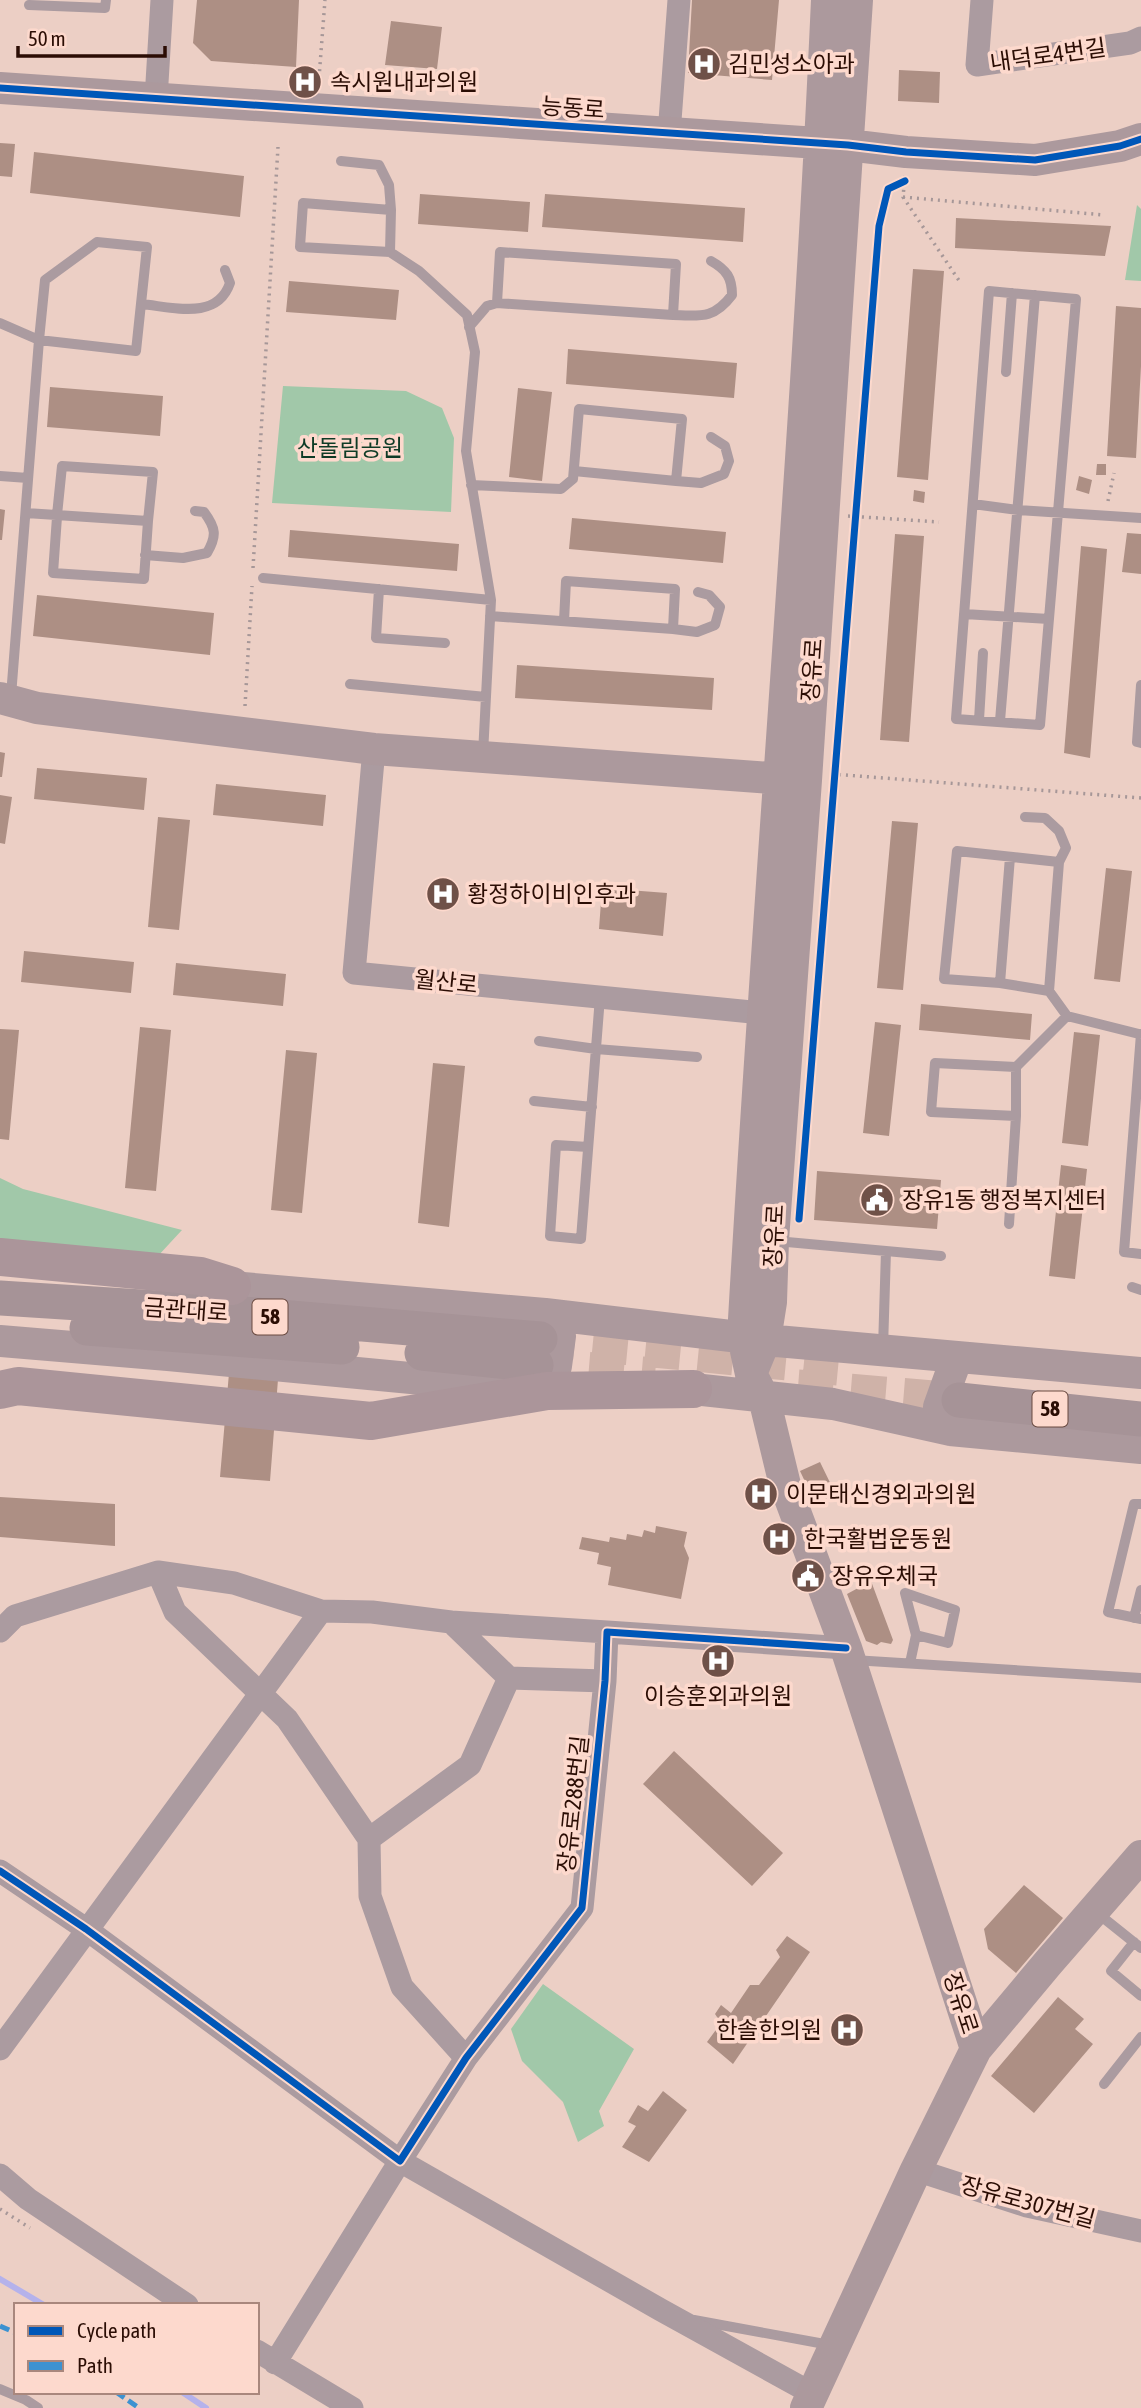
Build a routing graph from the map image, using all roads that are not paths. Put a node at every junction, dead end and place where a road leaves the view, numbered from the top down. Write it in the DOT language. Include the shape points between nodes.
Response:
graph roads {
  1 [pos="106,0"];
  2 [pos="162,0"];
  3 [pos="679,0"];
  4 [pos="827,0"];
  5 [pos="857,0"];
  6 [pos="982,0"];
  7 [pos="29,5"];
  8 [pos="1141,38"];
  9 [pos="0,88"];
  10 [pos="156,99"];
  11 [pos="669,134"];
  12 [pos="1141,139"];
  13 [pos="834,145"];
  14 [pos="341,160"];
  15 [pos="391,210"];
  16 [pos="390,252"];
  17 [pos="711,261"];
  18 [pos="225,270"];
  19 [pos="1012,293"];
  20 [pos="1035,295"];
  21 [pos="497,303"];
  22 [pos="141,304"];
  23 [pos="673,315"];
  24 [pos="0,323"];
  25 [pos="469,327"];
  26 [pos="39,340"];
  27 [pos="1006,372"];
  28 [pos="711,437"];
  29 [pos="574,471"];
  30 [pos="0,476"];
  31 [pos="28,478"];
  32 [pos="676,481"];
  33 [pos="471,485"];
  34 [pos="973,505"];
  35 [pos="1018,510"];
  36 [pos="195,511"];
  37 [pos="26,513"];
  38 [pos="1059,513"];
  39 [pos="57,515"];
  40 [pos="1141,518"];
  41 [pos="148,521"];
  42 [pos="145,555"];
  43 [pos="263,578"];
  44 [pos="379,589"];
  45 [pos="698,592"];
  46 [pos="491,600"];
  47 [pos="964,614"];
  48 [pos="491,616"];
  49 [pos="1009,616"];
  50 [pos="1049,619"];
  51 [pos="564,621"];
  52 [pos="673,629"];
  53 [pos="445,643"];
  54 [pos="983,653"];
  55 [pos="350,684"];
  56 [pos="1141,685"];
  57 [pos="486,697"];
  58 [pos="5,700"];
  59 [pos="979,720"];
  60 [pos="1000,721"];
  61 [pos="1141,743"];
  62 [pos="374,749"];
  63 [pos="483,757"];
  64 [pos="816,779"];
  65 [pos="1025,817"];
  66 [pos="1010,857"];
  67 [pos="1059,862"];
  68 [pos="1000,984"];
  69 [pos="1049,991"];
  70 [pos="600,997"];
  71 [pos="762,1013"];
  72 [pos="1067,1016"];
  73 [pos="1140,1034"];
  74 [pos="539,1041"];
  75 [pos="596,1049"];
  76 [pos="696,1057"];
  77 [pos="1016,1067"];
  78 [pos="534,1101"];
  79 [pos="592,1107"];
  80 [pos="1016,1116"];
  81 [pos="1137,1144"];
  82 [pos="588,1147"];
  83 [pos="1009,1224"];
  84 [pos="773,1240"];
  85 [pos="886,1251"];
  86 [pos="1141,1254"];
  87 [pos="941,1256"];
  88 [pos="0,1257"];
  89 [pos="0,1276"];
  90 [pos="232,1286"];
  91 [pos="0,1298"];
  92 [pos="0,1321"];
  93 [pos="754,1338"];
  94 [pos="0,1341"];
  95 [pos="883,1350"];
  96 [pos="542,1352"];
  97 [pos="1141,1373"];
  98 [pos="6,1386"];
  99 [pos="758,1386"];
  100 [pos="693,1389"];
  101 [pos="957,1392"];
  102 [pos="1141,1398"];
  103 [pos="1141,1419"];
  104 [pos="1141,1448"];
  105 [pos="1141,1504"];
  106 [pos="158,1572"];
  107 [pos="1141,1590"];
  108 [pos="321,1611"];
  109 [pos="1137,1618"];
  110 [pos="451,1622"];
  111 [pos="0,1631"];
  112 [pos="607,1632"];
  113 [pos="916,1635"];
  114 [pos="848,1654"];
  115 [pos="910,1663"];
  116 [pos="509,1678"];
  117 [pos="1141,1678"];
  118 [pos="605,1681"];
  119 [pos="261,1692"];
  120 [pos="369,1839"];
  121 [pos="1141,1856"];
  122 [pos="0,1871"];
  123 [pos="1094,1910"];
  124 [pos="86,1929"];
  125 [pos="1137,1945"];
  126 [pos="1141,1996"];
  127 [pos="1141,2037"];
  128 [pos="0,2049"];
  129 [pos="976,2049"];
  130 [pos="466,2058"];
  131 [pos="1104,2084"];
  132 [pos="400,2161"];
  133 [pos="916,2169"];
  134 [pos="0,2175"];
  135 [pos="1141,2231"];
  136 [pos="184,2303"];
  137 [pos="671,2315"];
  138 [pos="835,2346"];
  139 [pos="266,2357"];
  140 [pos="0,2389"];
  141 [pos="810,2401"];
  142 [pos="38,2408"];
  143 [pos="352,2408"];
  1 -- 7 [label="lane" via="105,8"];
  2 -- 10 [label="street"];
  3 -- 11 [label="street"];
  4 -- 13 [label="main road, 장유로"];
  5 -- 13 [label="main road, 장유로"];
  6 -- 8 [label="street, 내덕로4번길" via="976,65"];
  9 -- 10 [label="main road, 능동로"];
  10 -- 11 [label="main road, 능동로"];
  11 -- 13 [label="main road, 능동로"];
  12 -- 13 [label="main road, 능동로" via="1035,160"];
  13 -- 64 [label="main road, 장유로"];
  14 -- 15 [label="lane" via="379,165 389,186"];
  15 -- 16 [label="lane"];
  15 -- 16 [label="lane" via="303,203 300,247"];
  16 -- 25 [label="lane" via="419,271 467,315"];
  17 -- 23 [label="lane" via="732,280 732,295 722,308 705,316"];
  18 -- 22 [label="lane" via="230,283 226,296 212,307"];
  19 -- 20 [label="lane"];
  19 -- 27 [label="lane"];
  19 -- 34 [label="lane" via="989,291"];
  20 -- 35 [label="lane"];
  20 -- 38 [label="lane" via="1076,299"];
  21 -- 23 [label="lane"];
  21 -- 23 [label="lane" via="500,252 676,264"];
  21 -- 25 [label="lane" via="487,306"];
  22 -- 26 [label="lane" via="136,351"];
  22 -- 26 [label="lane" via="147,247 97,242 45,280"];
  24 -- 26 [label="lane"];
  25 -- 33 [label="lane" via="475,352 466,452"];
  26 -- 31 [label="lane"];
  28 -- 32 [label="lane" via="725,446 729,461 724,474 701,483"];
  29 -- 32 [label="lane"];
  29 -- 32 [label="lane" via="579,409 682,419"];
  29 -- 33 [label="lane" via="573,479 561,489"];
  30 -- 31 [label="lane"];
  31 -- 37 [label="lane"];
  33 -- 46 [label="lane"];
  34 -- 35 [label="lane"];
  34 -- 47 [label="lane"];
  35 -- 38 [label="lane"];
  35 -- 49 [label="lane"];
  36 -- 42 [label="lane" via="204,512 214,525 215,540 207,553 183,558"];
  37 -- 39 [label="lane"];
  37 -- 58 [label="lane"];
  38 -- 40 [label="lane"];
  38 -- 50 [label="lane"];
  39 -- 41 [label="lane"];
  39 -- 41 [label="lane" via="62,466 153,472"];
  39 -- 42 [label="lane" via="53,573 144,579"];
  41 -- 42 [label="lane"];
  43 -- 44 [label="lane"];
  44 -- 46 [label="lane"];
  44 -- 53 [label="lane" via="376,638"];
  45 -- 52 [label="lane" via="709,595 720,607 715,625 697,632"];
  46 -- 48 [label="lane"];
  47 -- 49 [label="lane"];
  47 -- 59 [label="lane" via="956,719"];
  48 -- 51 [label="lane"];
  48 -- 57 [label="lane"];
  49 -- 50 [label="lane"];
  49 -- 60 [label="lane"];
  50 -- 60 [label="lane" via="1040,725"];
  51 -- 52 [label="lane"];
  51 -- 52 [label="lane" via="566,581 675,589"];
  54 -- 59 [label="lane"];
  55 -- 57 [label="lane"];
  56 -- 61 [label="lane" via="1137,742"];
  57 -- 63 [label="lane"];
  58 -- 62 [label="main road"];
  59 -- 60 [label="lane"];
  62 -- 63 [label="main road"];
  62 -- 70 [label="street, 월산로" via="354,974"];
  63 -- 64 [label="main road"];
  64 -- 71 [label="main road, 장유로"];
  64 -- 84 [label="main road, 장유로"];
  65 -- 67 [label="lane" via="1045,818 1059,831 1066,848"];
  66 -- 67 [label="lane"];
  66 -- 68 [label="lane"];
  66 -- 68 [label="lane" via="957,851 944,979"];
  67 -- 69 [label="lane"];
  68 -- 69 [label="lane"];
  69 -- 72 [label="lane"];
  70 -- 71 [label="street, 월산로"];
  70 -- 75 [label="lane"];
  71 -- 93 [label="main road, 장유로"];
  72 -- 73 [label="lane"];
  72 -- 77 [label="lane"];
  73 -- 81 [label="lane"];
  74 -- 75 [label="lane"];
  75 -- 76 [label="lane"];
  75 -- 79 [label="lane"];
  77 -- 80 [label="lane"];
  77 -- 80 [label="lane" via="935,1063 931,1112"];
  78 -- 79 [label="lane"];
  79 -- 82 [label="lane"];
  80 -- 83 [label="lane"];
  81 -- 86 [label="lane" via="1124,1252"];
  82 -- 82 [label="lane" via="581,1239 550,1237 556,1145"];
  84 -- 85 [label="lane"];
  84 -- 93 [label="main road, 장유로" via="771,1302"];
  85 -- 87 [label="lane"];
  85 -- 95 [label="lane"];
  88 -- 90 [label="highway" via="200,1276"];
  89 -- 90 [label="main road"];
  90 -- 96 [label="main road"];
  91 -- 96 [label="main road, 금관대로 / 58" via="234,1314"];
  92 -- 96 [label="main road, 금관대로 / 58" via="431,1354"];
  93 -- 95 [label="main road"];
  93 -- 96 [label="main road"];
  93 -- 99 [label="main road, 장유로"];
  94 -- 96 [label="main road" via="168,1354"];
  95 -- 101 [label="main road"];
  96 -- 98 [label="highway" via="371,1421"];
  96 -- 100 [label="highway"];
  97 -- 101 [label="main road"];
  99 -- 100 [label="main road"];
  99 -- 101 [label="main road" via="833,1404"];
  99 -- 114 [label="main road, 장유로" via="785,1485"];
  101 -- 102 [label="main road, 58"];
  101 -- 103 [label="main road, 58"];
  101 -- 104 [label="main road"];
  105 -- 109 [label="lane" via="1134,1504 1108,1612"];
  106 -- 108 [label="street" via="234,1583"];
  106 -- 111 [label="street" via="15,1616"];
  106 -- 119 [label="street" via="175,1612"];
  107 -- 109 [label="lane"];
  108 -- 110 [label="street"];
  108 -- 119 [label="street"];
  110 -- 112 [label="street"];
  110 -- 116 [label="street"];
  112 -- 114 [label="street"];
  112 -- 118 [label="street, 장유로288번길"];
  113 -- 113 [label="lane" via="905,1593 955,1610 948,1643"];
  113 -- 115 [label="lane"];
  114 -- 115 [label="lane"];
  114 -- 129 [label="main road, 장유로"];
  115 -- 117 [label="lane"];
  116 -- 118 [label="street"];
  116 -- 120 [label="street" via="470,1765"];
  118 -- 130 [label="street, 장유로288번길" via="582,1908"];
  119 -- 120 [label="street" via="287,1719"];
  119 -- 124 [label="street"];
  120 -- 130 [label="street" via="370,1896 402,1987"];
  121 -- 123 [label="main road"];
  122 -- 124 [label="street"];
  123 -- 125 [label="lane"];
  123 -- 129 [label="main road"];
  124 -- 128 [label="street"];
  124 -- 132 [label="street"];
  125 -- 126 [label="lane" via="1111,1971"];
  127 -- 131 [label="lane"];
  129 -- 133 [label="main road, 장유로"];
  130 -- 132 [label="street, 장유로288번길"];
  132 -- 137 [label="street"];
  132 -- 139 [label="street, 장유로288번길"];
  133 -- 135 [label="street, 장유로307번길" via="1027,2206"];
  133 -- 138 [label="main road, 장유로"];
  134 -- 136 [label="street" via="27,2199"];
  137 -- 138 [label="lane"];
  137 -- 141 [label="street"];
  138 -- 141 [label="main road, 장유로"];
  139 -- 143 [label="street"];
  140 -- 142 [label="lane"];
}
